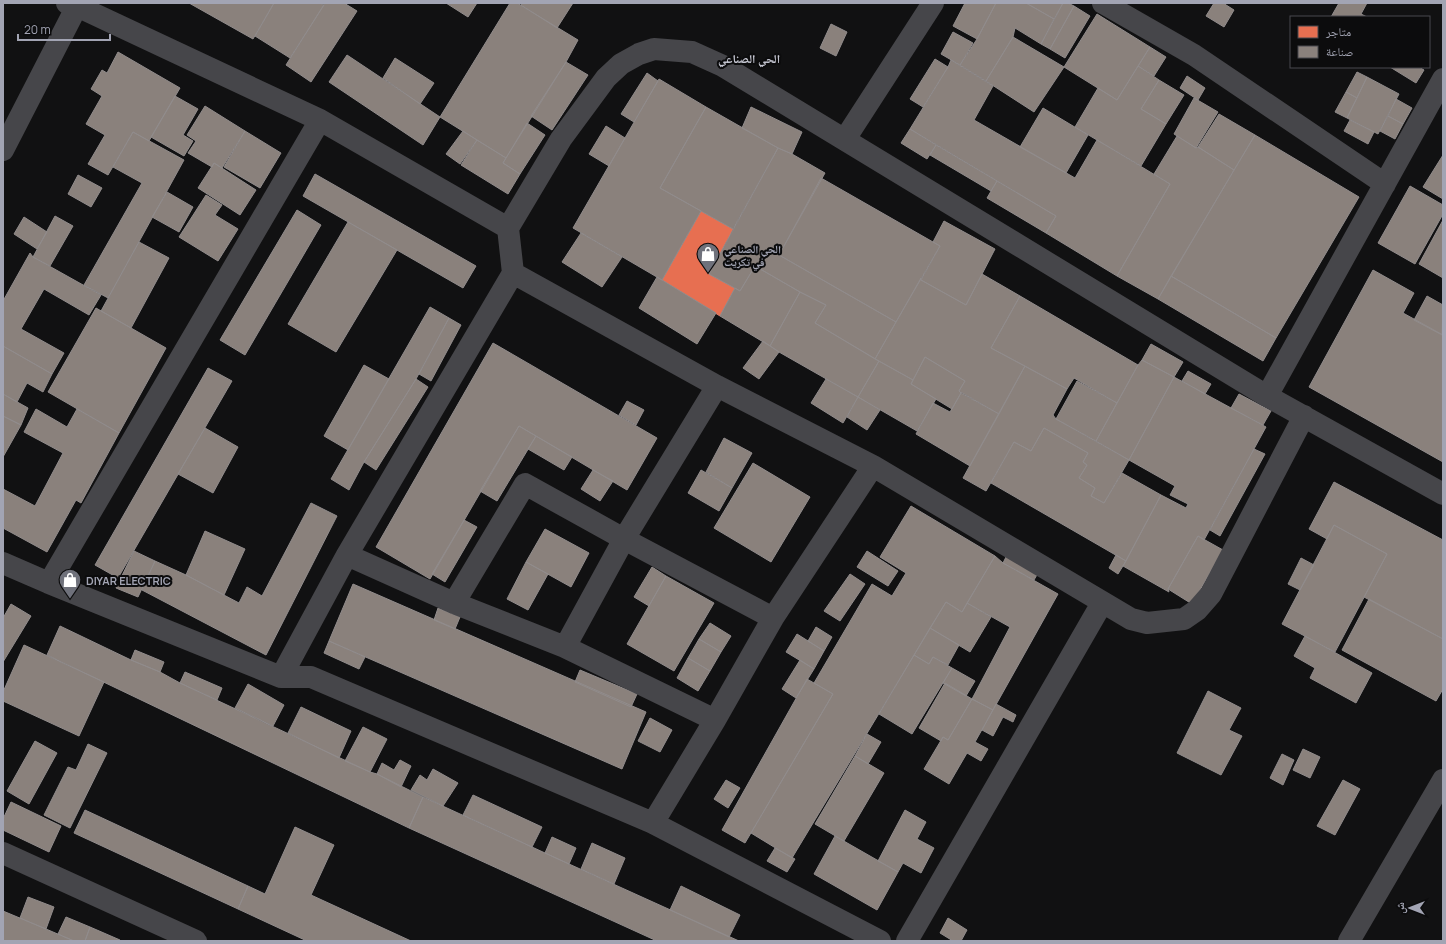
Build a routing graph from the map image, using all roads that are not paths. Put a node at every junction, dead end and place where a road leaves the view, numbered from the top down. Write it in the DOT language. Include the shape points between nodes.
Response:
graph roads {
  1 [pos="933,3"];
  2 [pos="1103,3"];
  3 [pos="72,5"];
  4 [pos="1443,79"];
  5 [pos="320,120"];
  6 [pos="845,139"];
  7 [pos="3,150"];
  8 [pos="1385,184"];
  9 [pos="508,228"];
  10 [pos="513,273"];
  11 [pos="717,386"];
  12 [pos="1267,396"];
  13 [pos="1304,416"];
  14 [pos="872,466"];
  15 [pos="1443,494"];
  16 [pos="624,539"];
  17 [pos="347,555"];
  18 [pos="3,563"];
  19 [pos="49,583"];
  20 [pos="454,602"];
  21 [pos="1102,602"];
  22 [pos="772,618"];
  23 [pos="566,647"];
  24 [pos="281,677"];
  25 [pos="715,720"];
  26 [pos="1443,780"];
  27 [pos="653,823"];
  28 [pos="3,853"];
  29 [pos="196,941"];
  30 [pos="880,941"];
  31 [pos="907,941"];
  32 [pos="1349,941"];
  1 -- 6 [label="street"];
  2 -- 8 [label="street" via="1194,55"];
  3 -- 5 [label="street"];
  3 -- 7 [label="street"];
  4 -- 8 [label="street"];
  5 -- 9 [label="street"];
  5 -- 19 [label="street"];
  6 -- 9 [label="street" via="723,66 692,52 654,50 639,54 621,64 606,78 561,139"];
  6 -- 12 [label="street"];
  8 -- 12 [label="street"];
  9 -- 10 [label="street"];
  10 -- 11 [label="street"];
  10 -- 17 [label="street"];
  11 -- 14 [label="street"];
  11 -- 16 [label="street"];
  12 -- 13 [label="street"];
  13 -- 15 [label="street"];
  13 -- 21 [label="street" via="1211,594 1197,610 1184,619 1147,623 1131,619"];
  14 -- 21 [label="street"];
  14 -- 22 [label="street"];
  16 -- 20 [label="street" via="525,484"];
  16 -- 22 [label="street"];
  16 -- 23 [label="street"];
  17 -- 20 [label="street"];
  17 -- 24 [label="street"];
  18 -- 19 [label="street"];
  19 -- 24 [label="street"];
  20 -- 23 [label="street"];
  21 -- 31 [label="street"];
  22 -- 25 [label="street"];
  23 -- 25 [label="street"];
  24 -- 27 [label="street" via="311,677"];
  25 -- 27 [label="street"];
  26 -- 32 [label="street"];
  27 -- 30 [label="street"];
  28 -- 29 [label="street"];
}
